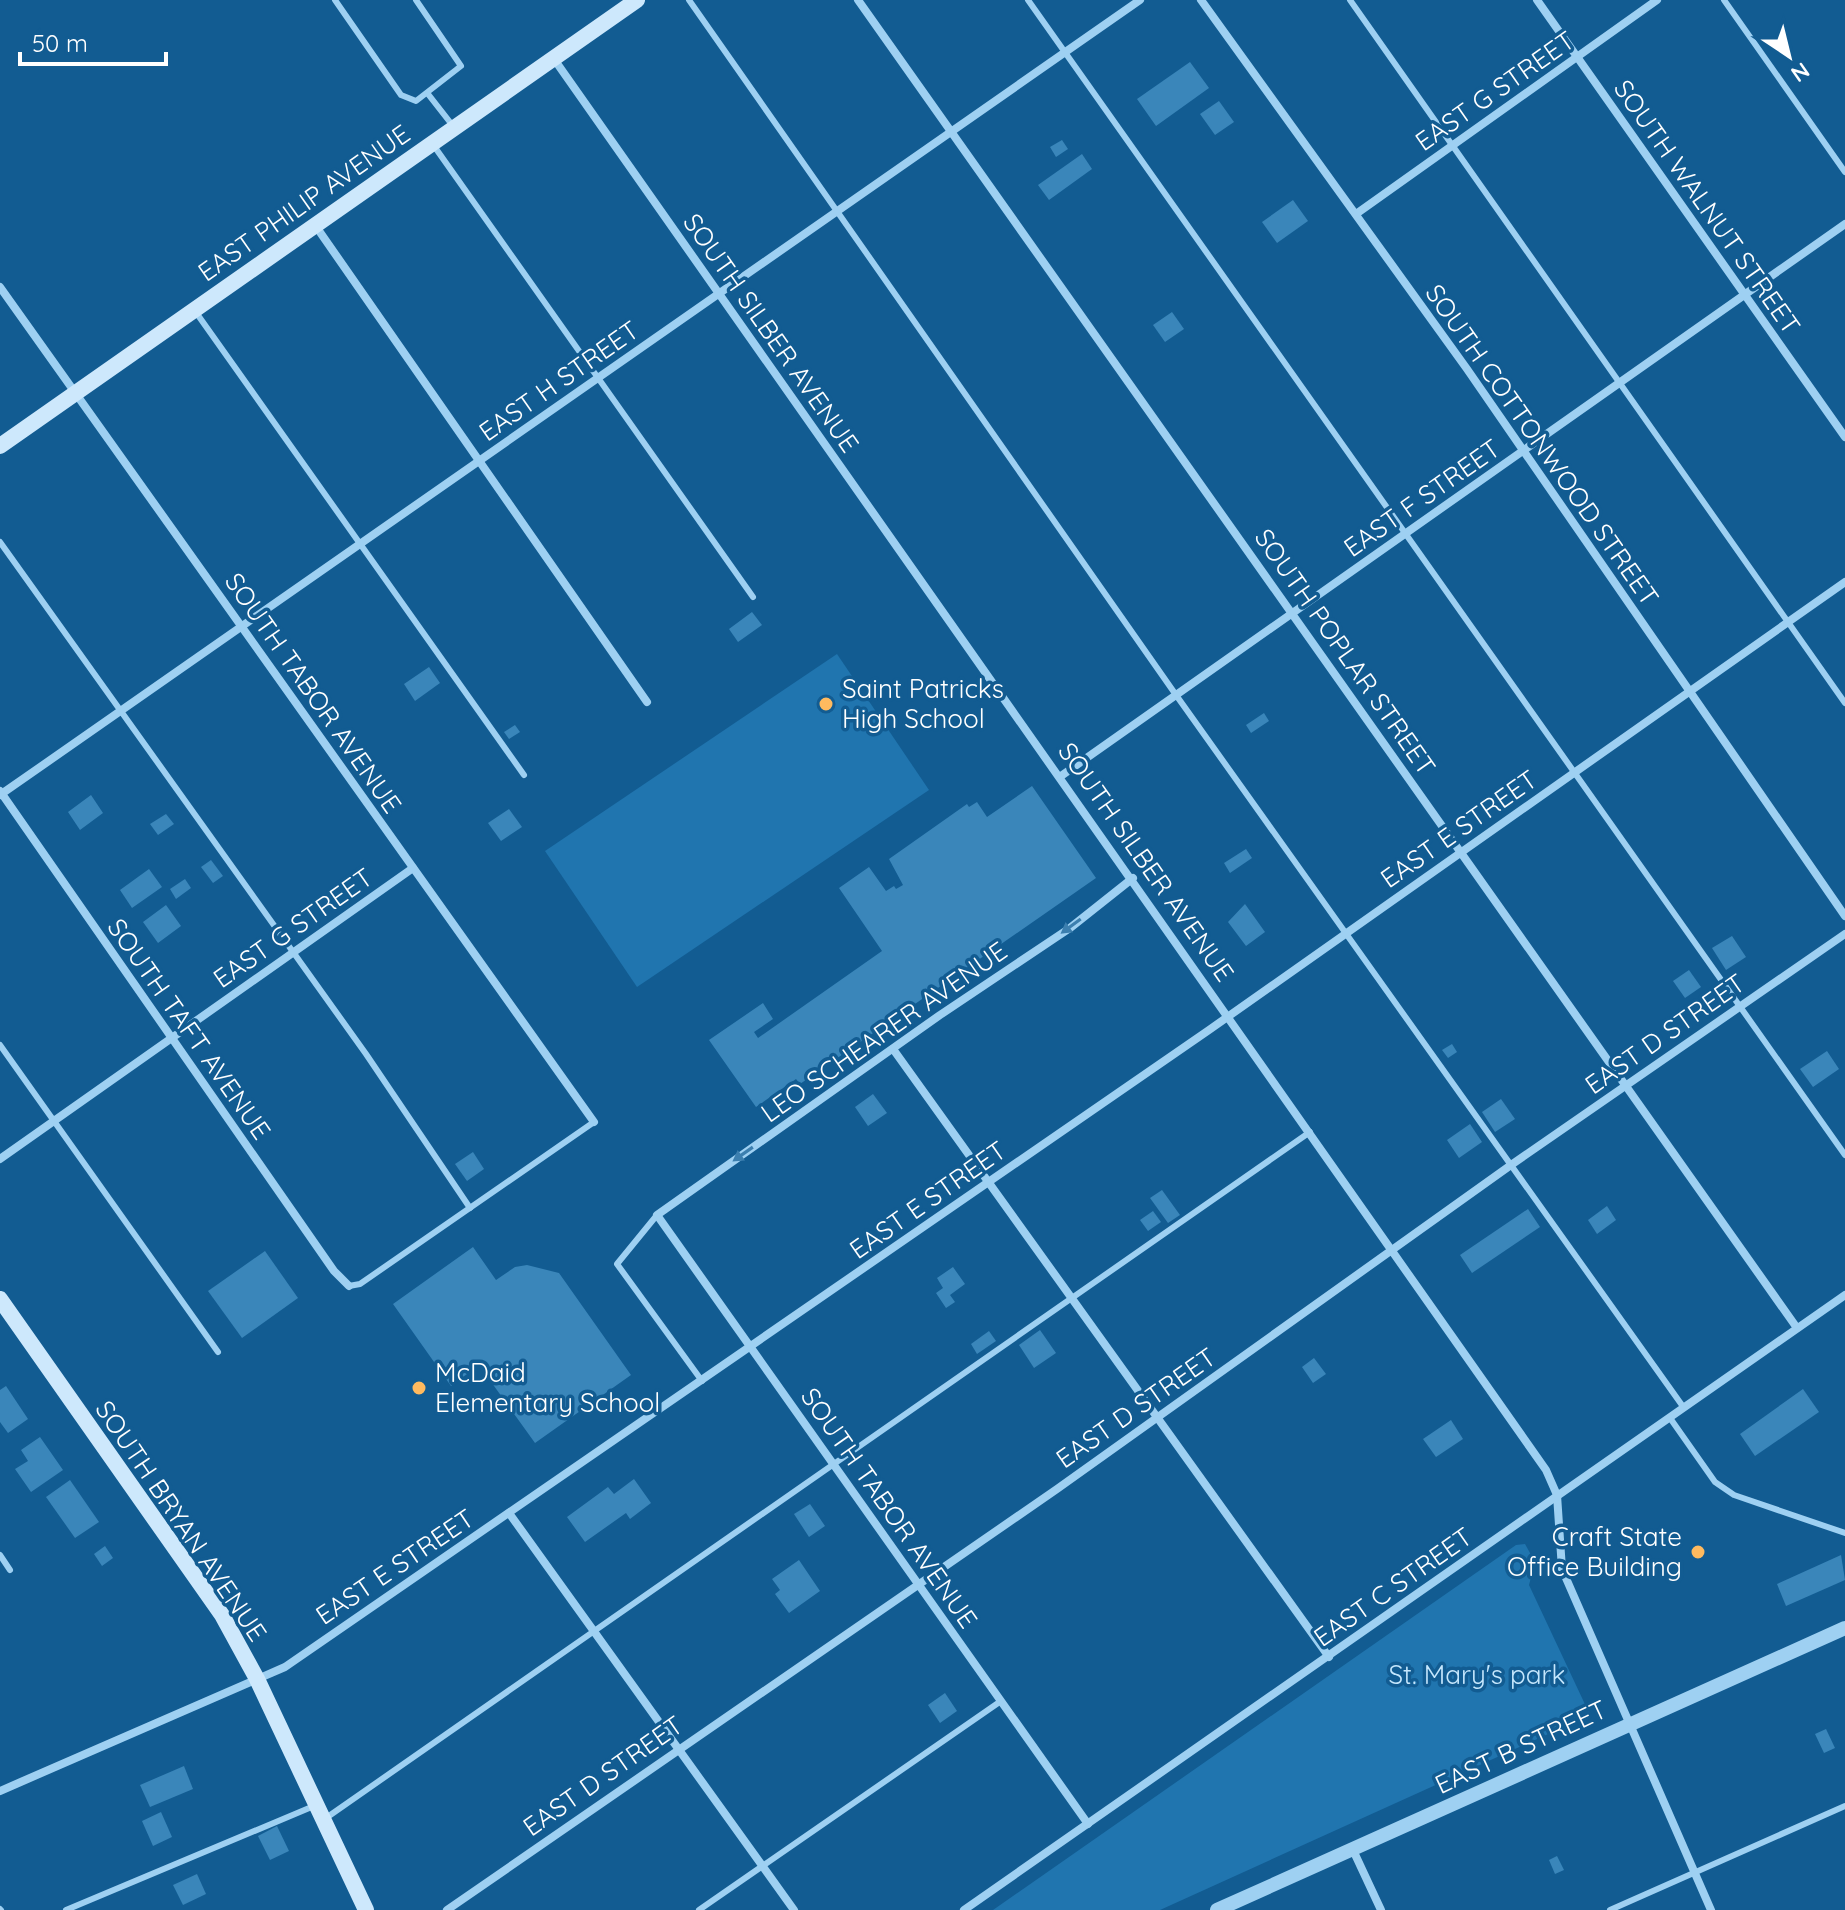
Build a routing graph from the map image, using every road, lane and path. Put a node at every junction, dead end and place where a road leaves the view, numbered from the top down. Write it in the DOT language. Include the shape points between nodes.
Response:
graph roads {
  1 [pos="335,0"];
  2 [pos="416,0"];
  3 [pos="637,0"];
  4 [pos="689,0"];
  5 [pos="858,0"];
  6 [pos="1028,0"];
  7 [pos="1140,0"];
  8 [pos="1201,0"];
  9 [pos="1350,0"];
  10 [pos="1537,0"];
  11 [pos="1657,0"];
  12 [pos="1724,0"];
  13 [pos="1065,53"];
  14 [pos="554,58"];
  15 [pos="1577,58"];
  16 [pos="428,94"];
  17 [pos="453,127"];
  18 [pos="951,132"];
  19 [pos="432,143"];
  20 [pos="1453,146"];
  21 [pos="1845,172"];
  22 [pos="837,211"];
  23 [pos="1356,214"];
  24 [pos="315,224"];
  25 [pos="1845,224"];
  26 [pos="0,287"];
  27 [pos="719,294"];
  28 [pos="1744,295"];
  29 [pos="194,309"];
  30 [pos="598,378"];
  31 [pos="1620,383"];
  32 [pos="75,393"];
  33 [pos="1845,437"];
  34 [pos="0,446"];
  35 [pos="1523,451"];
  36 [pos="479,461"];
  37 [pos="1405,534"];
  38 [pos="0,542"];
  39 [pos="360,544"];
  40 [pos="1845,582"];
  41 [pos="753,597"];
  42 [pos="1293,613"];
  43 [pos="1788,622"];
  44 [pos="242,627"];
  45 [pos="1689,692"];
  46 [pos="1176,695"];
  47 [pos="647,702"];
  48 [pos="1845,703"];
  49 [pos="121,711"];
  50 [pos="1574,773"];
  51 [pos="524,775"];
  52 [pos="1061,776"];
  53 [pos="1,793"];
  54 [pos="1462,852"];
  55 [pos="413,868"];
  56 [pos="1133,878"];
  57 [pos="1845,916"];
  58 [pos="1346,933"];
  59 [pos="1845,934"];
  60 [pos="293,952"];
  61 [pos="1740,1007"];
  62 [pos="1229,1016"];
  63 [pos="171,1039"];
  64 [pos="0,1045"];
  65 [pos="893,1049"];
  66 [pos="1626,1085"];
  67 [pos="53,1122"];
  68 [pos="594,1122"];
  69 [pos="1310,1132"];
  70 [pos="1845,1155"];
  71 [pos="0,1159"];
  72 [pos="1511,1165"];
  73 [pos="989,1182"];
  74 [pos="470,1208"];
  75 [pos="657,1215"];
  76 [pos="1393,1251"];
  77 [pos="349,1286"];
  78 [pos="1845,1295"];
  79 [pos="1072,1298"];
  80 [pos="0,1299"];
  81 [pos="1797,1328"];
  82 [pos="751,1347"];
  83 [pos="218,1352"];
  84 [pos="702,1381"];
  85 [pos="1684,1408"];
  86 [pos="1158,1418"];
  87 [pos="1670,1418"];
  88 [pos="834,1464"];
  89 [pos="1557,1495"];
  90 [pos="509,1513"];
  91 [pos="1845,1533"];
  92 [pos="0,1555"];
  93 [pos="10,1570"];
  94 [pos="917,1582"];
  95 [pos="1845,1628"];
  96 [pos="594,1631"];
  97 [pos="1329,1657"];
  98 [pos="257,1679"];
  99 [pos="1001,1701"];
  100 [pos="1628,1725"];
  101 [pos="678,1748"];
  102 [pos="0,1791"];
  103 [pos="1845,1806"];
  104 [pos="320,1812"];
  105 [pos="1088,1824"];
  106 [pos="1353,1850"];
  107 [pos="762,1866"];
  108 [pos="1694,1873"];
  109 [pos="66,1910"];
  110 [pos="366,1910"];
  111 [pos="447,1910"];
  112 [pos="699,1910"];
  113 [pos="794,1910"];
  114 [pos="964,1910"];
  115 [pos="1217,1910"];
  116 [pos="1381,1910"];
  117 [pos="1610,1910"];
  118 [pos="1711,1910"];
  1 -- 16 [label="lane" via="401,95 416,101"];
  2 -- 16 [label="lane" via="461,66"];
  3 -- 14 [label="main road, EAST PHILIP AVENUE"];
  4 -- 22 [label="lane"];
  5 -- 18 [label="street, SOUTH POPLAR STREET"];
  6 -- 13 [label="lane"];
  7 -- 13 [label="street, EAST H STREET"];
  8 -- 23 [label="street, SOUTH COTTONWOOD STREET"];
  9 -- 20 [label="lane"];
  10 -- 15 [label="street, SOUTH WALNUT STREET"];
  11 -- 15 [label="street, EAST G STREET"];
  12 -- 21 [label="lane"];
  13 -- 18 [label="street, EAST H STREET"];
  13 -- 37 [label="lane"];
  14 -- 17 [label="main road, EAST PHILIP AVENUE"];
  14 -- 27 [label="street, SOUTH SILBER AVENUE"];
  15 -- 20 [label="street, EAST G STREET"];
  15 -- 28 [label="street, SOUTH WALNUT STREET"];
  16 -- 17 [label="lane"];
  17 -- 19 [label="main road, EAST PHILIP AVENUE"];
  18 -- 22 [label="street, EAST H STREET"];
  18 -- 42 [label="street, SOUTH POPLAR STREET"];
  19 -- 24 [label="main road, EAST PHILIP AVENUE"];
  19 -- 30 [label="lane"];
  20 -- 23 [label="street, EAST G STREET"];
  20 -- 31 [label="lane"];
  22 -- 27 [label="street, EAST H STREET"];
  22 -- 46 [label="lane"];
  23 -- 35 [label="street, SOUTH COTTONWOOD STREET"];
  24 -- 29 [label="main road, EAST PHILIP AVENUE"];
  24 -- 36 [label="street"];
  25 -- 28 [label="street, EAST F STREET"];
  26 -- 32 [label="street, SOUTH TABOR AVENUE"];
  27 -- 30 [label="street, EAST H STREET"];
  27 -- 52 [label="street, SOUTH SILBER AVENUE"];
  28 -- 31 [label="street, EAST F STREET"];
  28 -- 33 [label="street, SOUTH WALNUT STREET"];
  29 -- 32 [label="main road, EAST PHILIP AVENUE"];
  29 -- 39 [label="lane"];
  30 -- 36 [label="street, EAST H STREET"];
  30 -- 41 [label="lane"];
  31 -- 35 [label="street, EAST F STREET"];
  31 -- 43 [label="lane"];
  32 -- 34 [label="main road, EAST PHILIP AVENUE"];
  32 -- 44 [label="street, SOUTH TABOR AVENUE"];
  35 -- 37 [label="street, EAST F STREET"];
  35 -- 45 [label="street, SOUTH COTTONWOOD STREET"];
  36 -- 39 [label="street, EAST H STREET"];
  36 -- 47 [label="street"];
  37 -- 42 [label="street, EAST F STREET"];
  37 -- 50 [label="lane"];
  38 -- 49 [label="lane"];
  39 -- 44 [label="street, EAST H STREET"];
  39 -- 51 [label="lane"];
  40 -- 43 [label="street, EAST E STREET"];
  42 -- 46 [label="street, EAST F STREET"];
  42 -- 54 [label="street, SOUTH POPLAR STREET"];
  43 -- 45 [label="street, EAST E STREET"];
  43 -- 48 [label="lane"];
  44 -- 49 [label="street, EAST H STREET"];
  44 -- 55 [label="street, SOUTH TABOR AVENUE"];
  45 -- 50 [label="street, EAST E STREET"];
  45 -- 57 [label="street, SOUTH COTTONWOOD STREET"];
  46 -- 52 [label="street, EAST F STREET"];
  46 -- 58 [label="lane"];
  49 -- 53 [label="street, EAST H STREET"];
  49 -- 60 [label="lane"];
  50 -- 54 [label="street, EAST E STREET"];
  50 -- 61 [label="lane"];
  52 -- 56 [label="street, SOUTH SILBER AVENUE"];
  53 -- 63 [label="street, SOUTH TAFT AVENUE"];
  54 -- 58 [label="street, EAST E STREET"];
  54 -- 66 [label="street, SOUTH POPLAR STREET"];
  55 -- 60 [label="street, EAST G STREET"];
  55 -- 68 [label="street, SOUTH TABOR AVENUE"];
  56 -- 62 [label="street, SOUTH SILBER AVENUE"];
  56 -- 65 [label="street, LEO SCHEARER AVENUE, one-way" via="1070,928"];
  58 -- 62 [label="street, EAST E STREET"];
  58 -- 72 [label="lane"];
  59 -- 61 [label="street, EAST D STREET"];
  60 -- 63 [label="street, EAST G STREET"];
  60 -- 74 [label="lane"];
  61 -- 66 [label="street, EAST D STREET"];
  61 -- 70 [label="lane"];
  62 -- 69 [label="street, SOUTH SILBER AVENUE"];
  62 -- 73 [label="street, EAST E STREET"];
  63 -- 67 [label="street, EAST G STREET"];
  63 -- 77 [label="street, SOUTH TAFT AVENUE"];
  64 -- 67 [label="lane"];
  65 -- 73 [label="street"];
  65 -- 75 [label="street, LEO SCHEARER AVENUE, one-way"];
  66 -- 72 [label="street, EAST D STREET"];
  66 -- 81 [label="street, SOUTH POPLAR STREET"];
  67 -- 71 [label="street, EAST G STREET"];
  67 -- 83 [label="lane"];
  68 -- 74 [label="lane"];
  69 -- 76 [label="street, SOUTH SILBER AVENUE"];
  69 -- 79 [label="lane"];
  72 -- 76 [label="street, EAST D STREET"];
  72 -- 85 [label="lane"];
  73 -- 79 [label="street"];
  73 -- 82 [label="street, EAST E STREET"];
  74 -- 77 [label="lane" via="360,1284"];
  75 -- 82 [label="street, SOUTH TABOR AVENUE"];
  75 -- 84 [label="lane" via="617,1264"];
  76 -- 86 [label="street, EAST D STREET"];
  76 -- 89 [label="street, SOUTH SILBER AVENUE" via="1546,1470"];
  78 -- 81 [label="street, EAST C STREET"];
  79 -- 86 [label="street"];
  79 -- 88 [label="lane"];
  80 -- 98 [label="main road, SOUTH BRYAN AVENUE" via="222,1615"];
  81 -- 85 [label="street, EAST C STREET"];
  82 -- 84 [label="street, EAST E STREET"];
  82 -- 88 [label="street, SOUTH TABOR AVENUE"];
  84 -- 90 [label="street, EAST E STREET"];
  85 -- 87 [label="street, EAST C STREET"];
  86 -- 94 [label="street, EAST D STREET"];
  86 -- 97 [label="street"];
  87 -- 89 [label="street, EAST C STREET"];
  87 -- 91 [label="lane" via="1715,1482 1734,1495"];
  88 -- 94 [label="street, SOUTH TABOR AVENUE"];
  88 -- 96 [label="lane"];
  89 -- 97 [label="street, EAST C STREET"];
  89 -- 100 [label="street, SOUTH SILBER AVENUE" via="1562,1569"];
  90 -- 96 [label="street"];
  90 -- 98 [label="street, EAST E STREET" via="285,1667"];
  92 -- 93 [label="lane"];
  94 -- 99 [label="street, SOUTH TABOR AVENUE"];
  94 -- 101 [label="street, EAST D STREET"];
  95 -- 100 [label="street, EAST B STREET"];
  96 -- 101 [label="street"];
  96 -- 104 [label="lane"];
  97 -- 105 [label="street, EAST C STREET"];
  98 -- 102 [label="street, EAST E STREET"];
  98 -- 104 [label="main road, SOUTH BRYAN AVENUE"];
  99 -- 105 [label="street, SOUTH TABOR AVENUE"];
  99 -- 107 [label="lane"];
  100 -- 106 [label="street, EAST B STREET"];
  100 -- 108 [label="street, SOUTH SILBER AVENUE"];
  101 -- 107 [label="street"];
  101 -- 111 [label="street, EAST D STREET"];
  103 -- 108 [label="lane"];
  104 -- 109 [label="lane"];
  104 -- 110 [label="main road, SOUTH BRYAN AVENUE"];
  105 -- 114 [label="street, EAST C STREET"];
  106 -- 115 [label="street, EAST B STREET"];
  106 -- 116 [label="street"];
  107 -- 112 [label="lane"];
  107 -- 113 [label="street"];
  108 -- 117 [label="lane"];
  108 -- 118 [label="street, SOUTH SILBER AVENUE"];
}
